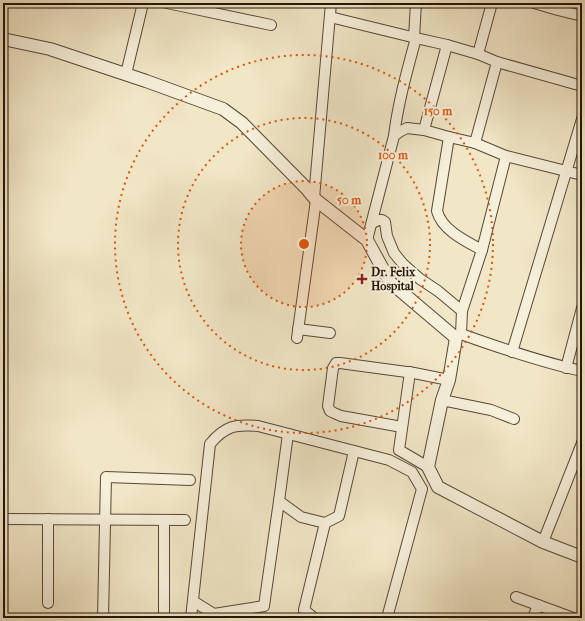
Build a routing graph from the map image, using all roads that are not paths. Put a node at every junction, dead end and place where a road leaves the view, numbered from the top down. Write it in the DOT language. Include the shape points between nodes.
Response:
graph roads {
  1 [pos="143,3"];
  2 [pos="167,3"];
  3 [pos="331,3"];
  4 [pos="416,3"];
  5 [pos="492,3"];
  6 [pos="534,3"];
  7 [pos="582,16"];
  8 [pos="330,17"];
  9 [pos="271,25"];
  10 [pos="415,38"];
  11 [pos="3,39"];
  12 [pos="447,45"];
  13 [pos="478,54"];
  14 [pos="497,62"];
  15 [pos="126,74"];
  16 [pos="582,86"];
  17 [pos="582,119"];
  18 [pos="424,130"];
  19 [pos="394,136"];
  20 [pos="449,137"];
  21 [pos="475,143"];
  22 [pos="506,156"];
  23 [pos="567,171"];
  24 [pos="582,174"];
  25 [pos="315,199"];
  26 [pos="372,223"];
  27 [pos="367,240"];
  28 [pos="482,250"];
  29 [pos="582,308"];
  30 [pos="462,311"];
  31 [pos="330,333"];
  32 [pos="512,352"];
  33 [pos="566,368"];
  34 [pos="582,371"];
  35 [pos="410,372"];
  36 [pos="449,380"];
  37 [pos="442,400"];
  38 [pos="514,419"];
  39 [pos="402,427"];
  40 [pos="288,434"];
  41 [pos="582,443"];
  42 [pos="354,451"];
  43 [pos="428,467"];
  44 [pos="190,480"];
  45 [pos="279,501"];
  46 [pos="3,519"];
  47 [pos="48,519"];
  48 [pos="105,520"];
  49 [pos="164,520"];
  50 [pos="185,520"];
  51 [pos="325,523"];
  52 [pos="543,542"];
  53 [pos="582,557"];
  54 [pos="516,597"];
  55 [pos="192,601"];
  56 [pos="48,603"];
  57 [pos="538,605"];
  58 [pos="104,618"];
  59 [pos="164,618"];
  60 [pos="191,618"];
  61 [pos="314,618"];
  62 [pos="387,618"];
  63 [pos="532,618"];
  64 [pos="573,618"];
  1 -- 15 [label="street"];
  2 -- 9 [label="street"];
  3 -- 8 [label="street"];
  4 -- 10 [label="street"];
  5 -- 13 [label="street"];
  6 -- 7 [label="street"];
  8 -- 10 [label="street"];
  8 -- 25 [label="street"];
  10 -- 12 [label="street"];
  10 -- 19 [label="street"];
  11 -- 15 [label="street" via="50,49"];
  12 -- 13 [label="street"];
  12 -- 18 [label="street"];
  13 -- 14 [label="street"];
  14 -- 16 [label="street"];
  14 -- 21 [label="street"];
  15 -- 25 [label="street" via="223,109 242,123"];
  17 -- 23 [label="street"];
  18 -- 19 [label="street" via="407,128"];
  18 -- 20 [label="street"];
  19 -- 26 [label="street"];
  20 -- 21 [label="street"];
  20 -- 28 [label="street" via="436,211 450,230"];
  21 -- 22 [label="street"];
  22 -- 23 [label="street"];
  22 -- 28 [label="street"];
  23 -- 24 [label="street"];
  23 -- 32 [label="street"];
  25 -- 27 [label="street"];
  25 -- 31 [label="street" via="298,333"];
  26 -- 27 [label="street"];
  26 -- 30 [label="street" via="379,220 385,222 394,253 403,264"];
  27 -- 36 [label="street" via="390,282 456,338"];
  28 -- 30 [label="street"];
  29 -- 33 [label="street"];
  30 -- 32 [label="street" via="460,334"];
  32 -- 33 [label="street"];
  33 -- 34 [label="street"];
  35 -- 36 [label="street"];
  35 -- 39 [label="street"];
  35 -- 39 [label="street" via="340,363 336,363 333,368 328,406 330,411 341,416"];
  36 -- 37 [label="street"];
  37 -- 38 [label="street" via="491,410"];
  37 -- 43 [label="street"];
  39 -- 43 [label="street" via="399,450"];
  40 -- 42 [label="street"];
  40 -- 45 [label="street"];
  40 -- 55 [label="street" via="242,424 225,430 210,444"];
  41 -- 52 [label="street"];
  42 -- 51 [label="street" via="339,516"];
  42 -- 62 [label="street" via="389,460 412,472 422,490"];
  43 -- 52 [label="street" via="438,486"];
  44 -- 48 [label="street" via="106,477"];
  45 -- 51 [label="street" via="301,517"];
  45 -- 55 [label="street" via="264,606 214,614"];
  46 -- 47 [label="street"];
  47 -- 48 [label="street"];
  47 -- 56 [label="street"];
  48 -- 49 [label="street"];
  48 -- 58 [label="street"];
  49 -- 50 [label="street"];
  49 -- 59 [label="street"];
  51 -- 61 [label="street" via="304,610"];
  52 -- 53 [label="street"];
  54 -- 57 [label="street"];
  55 -- 60 [label="street"];
  57 -- 63 [label="street"];
  57 -- 64 [label="street"];
}
